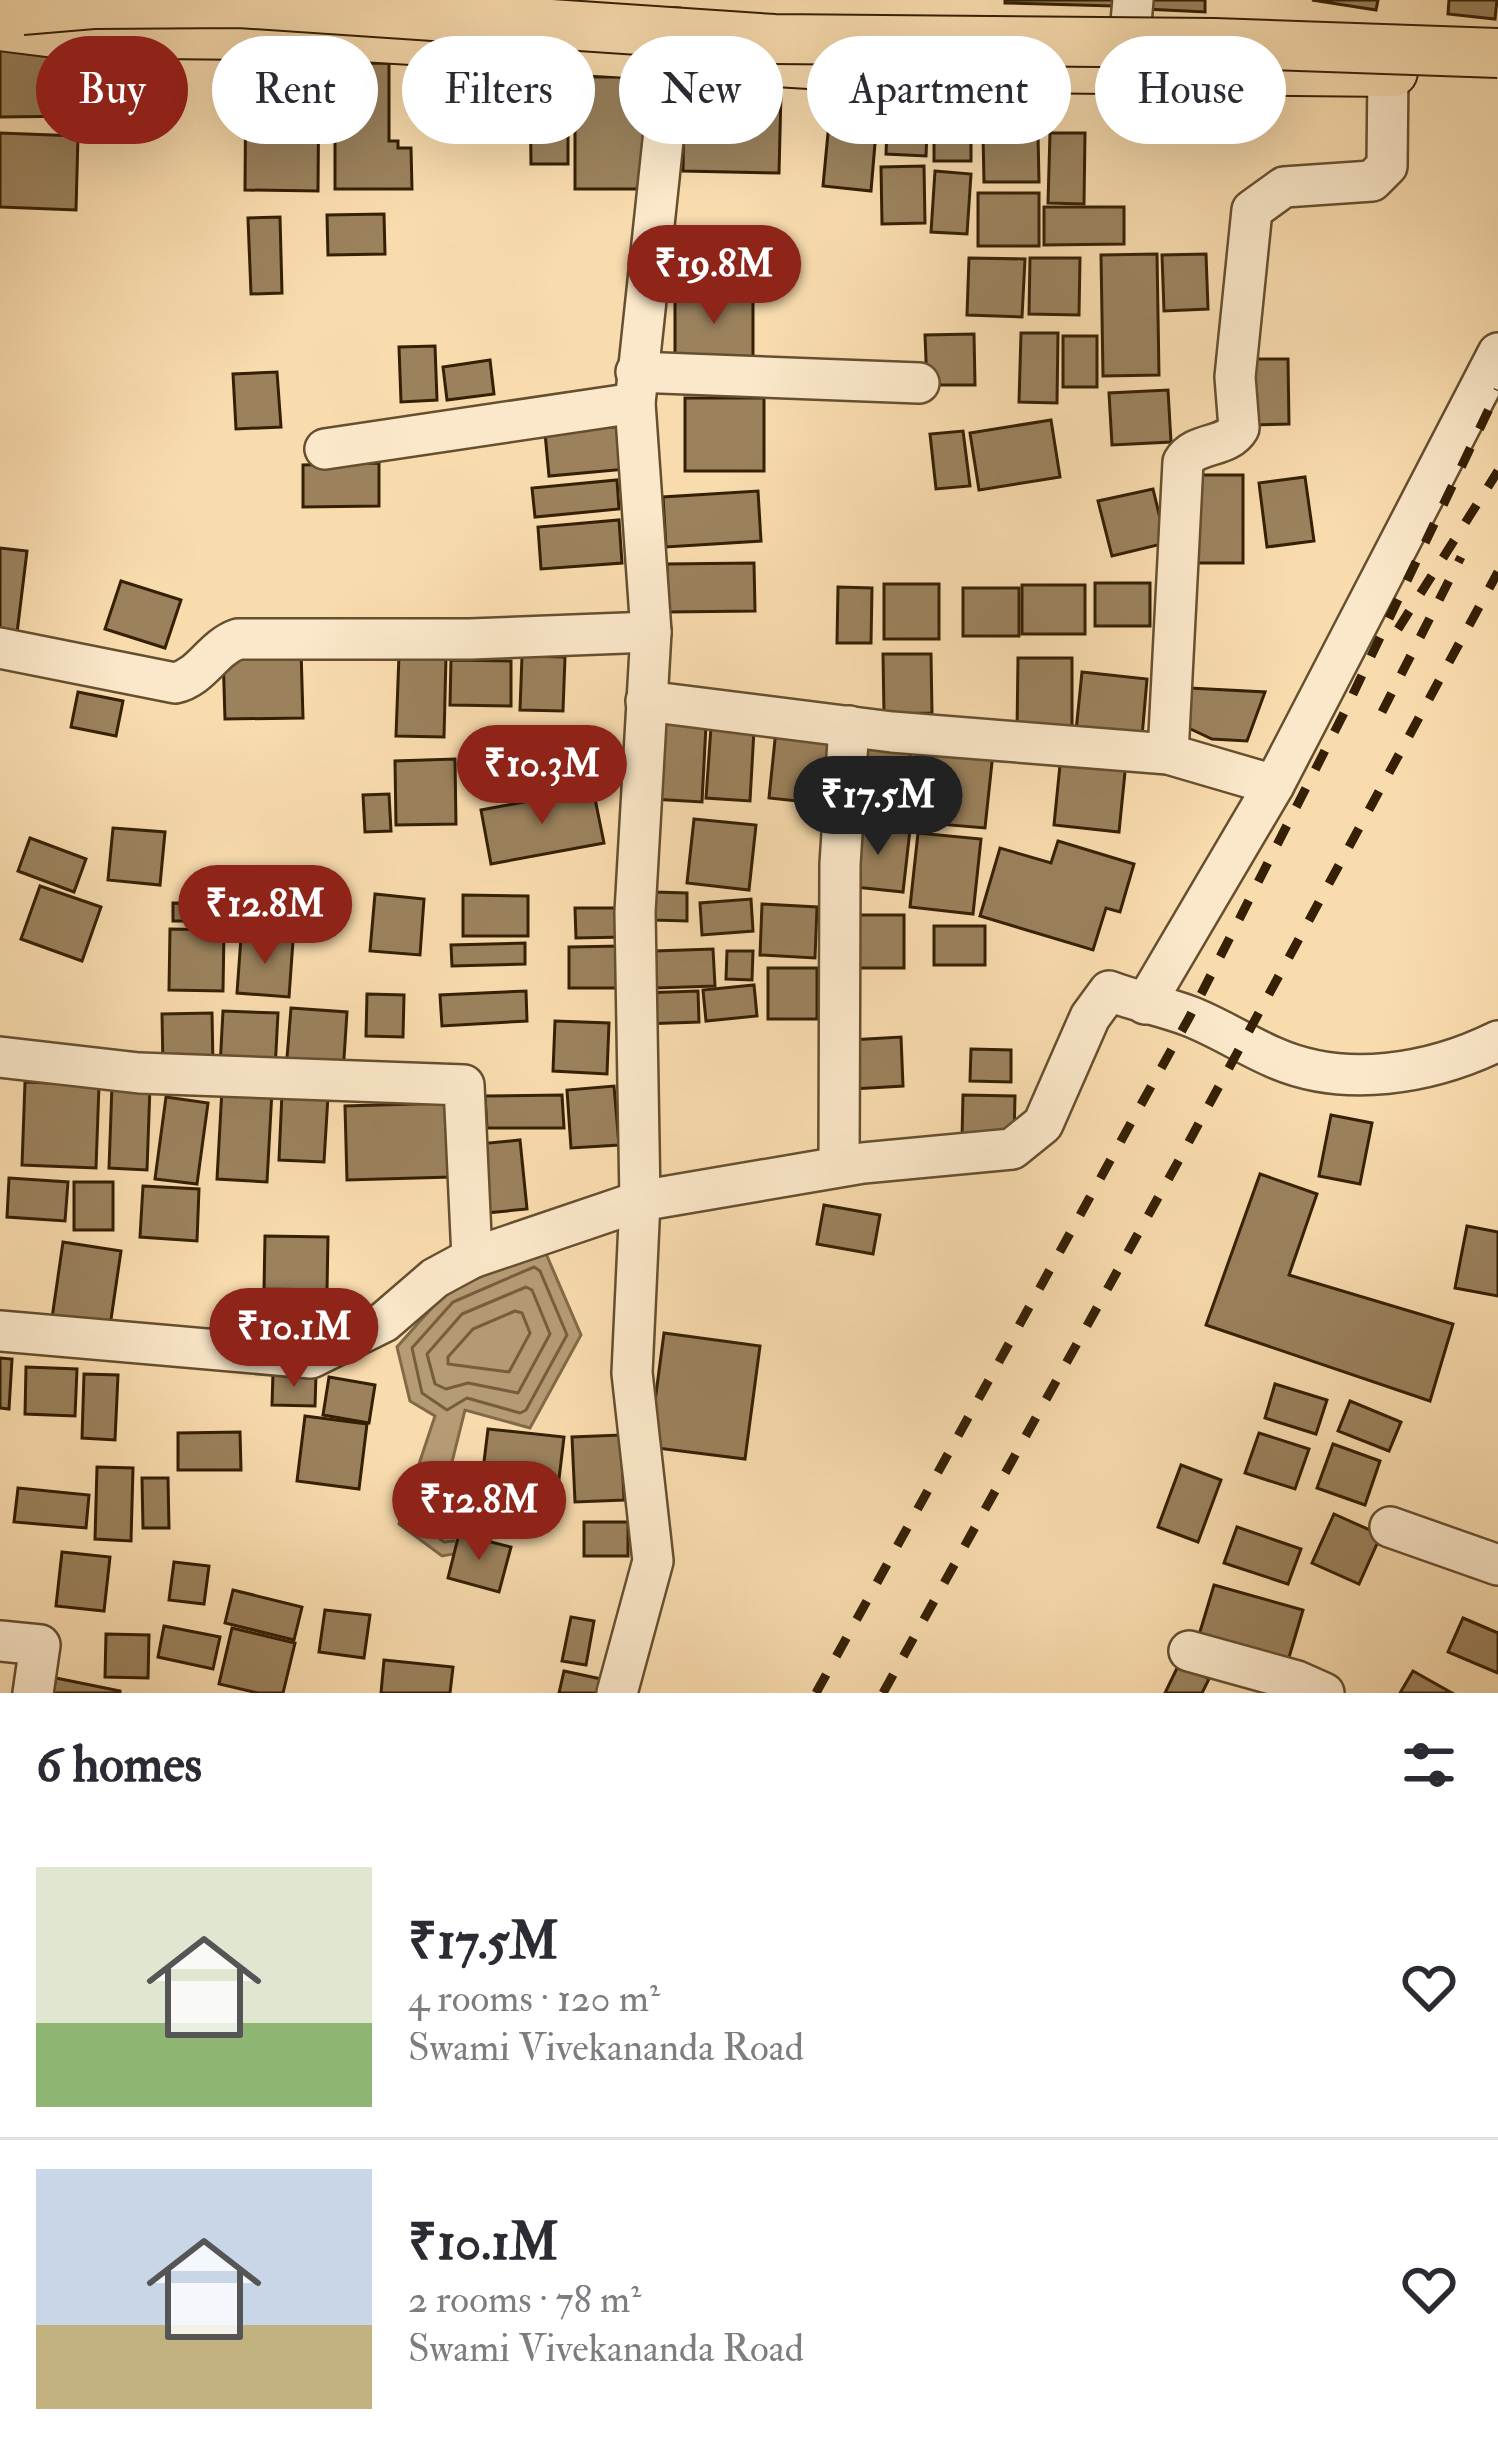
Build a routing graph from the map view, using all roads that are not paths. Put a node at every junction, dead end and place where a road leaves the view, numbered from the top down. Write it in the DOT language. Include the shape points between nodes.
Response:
graph roads {
  1 [pos="529,0"];
  2 [pos="1132,11"];
  3 [pos="8,16"];
  4 [pos="694,21"];
  5 [pos="1498,31"];
  6 [pos="1498,50"];
  7 [pos="1412,73"];
  8 [pos="1498,353"];
  9 [pos="919,383"];
  10 [pos="636,387"];
  11 [pos="325,448"];
  12 [pos="651,632"];
  13 [pos="0,648"];
  14 [pos="646,701"];
  15 [pos="849,726"];
  16 [pos="1168,754"];
  17 [pos="1274,785"];
  18 [pos="1145,1004"];
  19 [pos="1498,1041"];
  20 [pos="0,1057"];
  21 [pos="839,1166"];
  22 [pos="640,1201"];
  23 [pos="472,1258"];
  24 [pos="0,1331"];
  25 [pos="1390,1527"];
  26 [pos="1498,1565"];
  27 [pos="0,1641"];
  28 [pos="1189,1651"];
  29 [pos="33,1693"];
  30 [pos="617,1693"];
  31 [pos="1324,1693"];
  1 -- 4 [label="main road"];
  2 -- 4 [label="main road"];
  2 -- 5 [label="main road"];
  3 -- 4 [label="main road" via="55,33 346,36"];
  3 -- 6 [label="main road, bridge" via="93,4 239,3 774,39"];
  4 -- 7 [label="main road" via="843,66"];
  4 -- 10 [label="street"];
  6 -- 7 [label="main road" via="1487,66"];
  7 -- 16 [label="street" via="1382,176 1284,187 1252,210 1235,377 1239,428 1183,462"];
  8 -- 17 [label="street"];
  9 -- 10 [label="street"];
  10 -- 11 [label="street"];
  10 -- 12 [label="street"];
  12 -- 13 [label="street" via="238,639 221,645 190,680 175,683"];
  12 -- 14 [label="street"];
  14 -- 15 [label="street"];
  14 -- 22 [label="street" via="635,912"];
  15 -- 16 [label="street"];
  15 -- 21 [label="street" via="839,887"];
  16 -- 17 [label="street"];
  17 -- 18 [label="street"];
  18 -- 19 [label="street" via="1318,1071 1406,1071 1457,1061"];
  18 -- 21 [label="street" via="1109,991 1043,1124 1012,1149"];
  20 -- 23 [label="street" via="139,1073 464,1085"];
  21 -- 22 [label="street"];
  22 -- 23 [label="street"];
  22 -- 30 [label="street" via="632,1373 653,1561"];
  23 -- 24 [label="street" via="383,1322 311,1358"];
  25 -- 26 [label="street"];
  27 -- 29 [label="street" via="40,1646"];
  28 -- 31 [label="street"];
}
